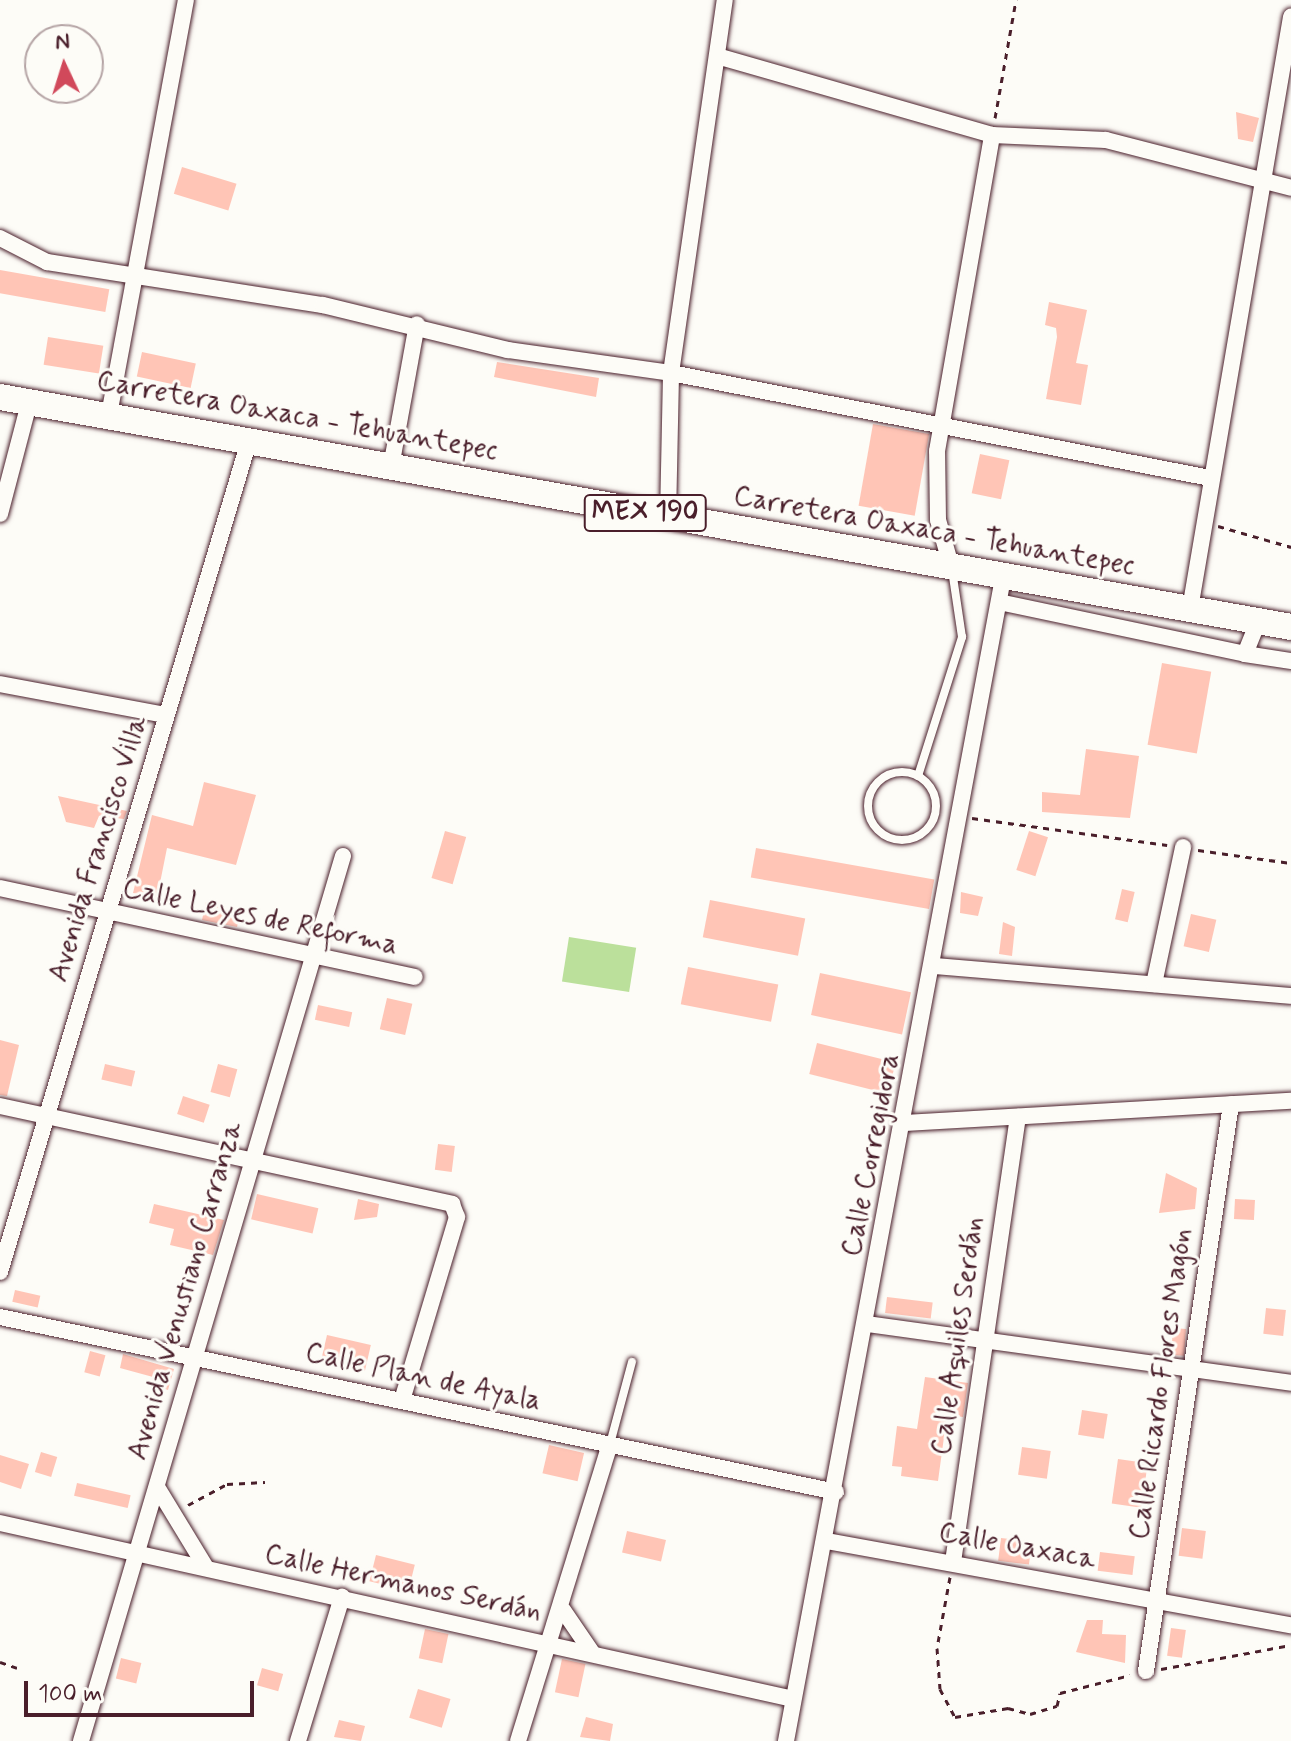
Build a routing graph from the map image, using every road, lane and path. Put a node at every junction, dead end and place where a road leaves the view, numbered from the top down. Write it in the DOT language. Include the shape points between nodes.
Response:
graph roads {
  1 [pos="186,0"];
  2 [pos="725,0"];
  3 [pos="1016,0"];
  4 [pos="1291,17"];
  5 [pos="717,56"];
  6 [pos="992,135"];
  7 [pos="1258,185"];
  8 [pos="1291,188"];
  9 [pos="0,238"];
  10 [pos="133,272"];
  11 [pos="417,324"];
  12 [pos="671,373"];
  13 [pos="1,397"];
  14 [pos="30,400"];
  15 [pos="109,415"];
  16 [pos="942,424"];
  17 [pos="249,441"];
  18 [pos="391,467"];
  19 [pos="1210,478"];
  20 [pos="0,514"];
  21 [pos="668,518"];
  22 [pos="1203,522"];
  23 [pos="1291,547"];
  24 [pos="952,569"];
  25 [pos="1001,590"];
  26 [pos="1190,609"];
  27 [pos="1258,621"];
  28 [pos="1291,627"];
  29 [pos="1245,654"];
  30 [pos="1291,661"];
  31 [pos="0,684"];
  32 [pos="166,715"];
  33 [pos="918,776"];
  34 [pos="961,817"];
  35 [pos="1183,847"];
  36 [pos="343,856"];
  37 [pos="1291,863"];
  38 [pos="0,888"];
  39 [pos="108,911"];
  40 [pos="313,957"];
  41 [pos="934,966"];
  42 [pos="415,977"];
  43 [pos="1154,984"];
  44 [pos="1291,996"];
  45 [pos="1291,1101"];
  46 [pos="1231,1104"];
  47 [pos="0,1106"];
  48 [pos="47,1117"];
  49 [pos="1018,1117"];
  50 [pos="904,1123"];
  51 [pos="248,1162"];
  52 [pos="0,1272"];
  53 [pos="0,1317"];
  54 [pos="867,1324"];
  55 [pos="984,1339"];
  56 [pos="197,1356"];
  57 [pos="632,1362"];
  58 [pos="1189,1366"];
  59 [pos="1291,1383"];
  60 [pos="402,1400"];
  61 [pos="610,1444"];
  62 [pos="265,1482"];
  63 [pos="157,1487"];
  64 [pos="836,1492"];
  65 [pos="173,1512"];
  66 [pos="0,1523"];
  67 [pos="827,1541"];
  68 [pos="133,1550"];
  69 [pos="953,1562"];
  70 [pos="205,1566"];
  71 [pos="342,1597"];
  72 [pos="1158,1599"];
  73 [pos="563,1610"];
  74 [pos="1291,1625"];
  75 [pos="547,1642"];
  76 [pos="1291,1645"];
  77 [pos="593,1654"];
  78 [pos="0,1662"];
  79 [pos="17,1668"];
  80 [pos="1146,1671"];
  81 [pos="793,1699"];
  82 [pos="81,1741"];
  83 [pos="298,1741"];
  84 [pos="518,1741"];
  85 [pos="786,1741"];
  1 -- 10 [label="street"];
  2 -- 5 [label="street"];
  3 -- 6 [label="path"];
  4 -- 7 [label="street"];
  5 -- 6 [label="street"];
  5 -- 12 [label="street"];
  6 -- 7 [label="street" via="1106,140"];
  6 -- 16 [label="street"];
  7 -- 8 [label="street"];
  7 -- 19 [label="street"];
  9 -- 10 [label="street" via="47,262"];
  10 -- 11 [label="street"];
  10 -- 15 [label="street"];
  11 -- 12 [label="street" via="508,350"];
  11 -- 18 [label="street"];
  12 -- 16 [label="street"];
  12 -- 21 [label="street"];
  13 -- 14 [label="main road, Carretera Oaxaca - Tehuantepec / MEX 190"];
  14 -- 15 [label="main road, Carretera Oaxaca - Tehuantepec / MEX 190"];
  14 -- 20 [label="street"];
  15 -- 17 [label="main road, Carretera Oaxaca - Tehuantepec / MEX 190"];
  16 -- 19 [label="street"];
  16 -- 24 [label="street" via="938,520"];
  17 -- 18 [label="main road, Carretera Oaxaca - Tehuantepec / MEX 190"];
  17 -- 32 [label="street, Avenida Francisco Villa"];
  18 -- 21 [label="main road, Carretera Oaxaca - Tehuantepec / MEX 190"];
  19 -- 22 [label="street"];
  21 -- 24 [label="main road, Carretera Oaxaca - Tehuantepec / MEX 190"];
  22 -- 23 [label="path"];
  22 -- 26 [label="street"];
  24 -- 25 [label="main road, Carretera Oaxaca - Tehuantepec / MEX 190"];
  24 -- 33 [label="lane" via="962,637"];
  25 -- 26 [label="main road, Carretera Oaxaca - Tehuantepec / MEX 190"];
  25 -- 29 [label="street"];
  25 -- 34 [label="street, Calle Corregidora"];
  26 -- 27 [label="main road, Carretera Oaxaca - Tehuantepec / MEX 190"];
  27 -- 28 [label="main road, Carretera Oaxaca - Tehuantepec / MEX 190"];
  27 -- 29 [label="street"];
  29 -- 30 [label="street"];
  31 -- 32 [label="street"];
  32 -- 39 [label="street, Avenida Francisco Villa"];
  33 -- 33 [label="lane" via="936,802 932,822 917,837 886,836 871,819 875,786 895,773"];
  34 -- 35 [label="path"];
  34 -- 41 [label="street, Calle Corregidora"];
  35 -- 37 [label="path"];
  35 -- 43 [label="street"];
  36 -- 40 [label="street, Avenida Venustiano Carranza"];
  38 -- 39 [label="street, Calle Leyes de Reforma"];
  39 -- 40 [label="street, Calle Leyes de Reforma"];
  39 -- 48 [label="street, Avenida Francisco Villa"];
  40 -- 42 [label="street, Calle Leyes de Reforma"];
  40 -- 51 [label="street, Avenida Venustiano Carranza"];
  41 -- 43 [label="street"];
  41 -- 50 [label="street, Calle Corregidora"];
  43 -- 44 [label="street"];
  45 -- 46 [label="street"];
  46 -- 49 [label="street"];
  46 -- 58 [label="street, Calle Ricardo Flores Magón"];
  47 -- 48 [label="street"];
  48 -- 51 [label="street"];
  48 -- 52 [label="street, Avenida Francisco Villa"];
  49 -- 50 [label="street"];
  49 -- 55 [label="street, Calle Aquiles Serdán"];
  50 -- 54 [label="street, Calle Corregidora"];
  51 -- 56 [label="street, Avenida Venustiano Carranza"];
  51 -- 60 [label="street" via="452,1204 457,1217"];
  53 -- 56 [label="street, Calle Plan de Ayala"];
  54 -- 55 [label="street"];
  54 -- 64 [label="street, Calle Corregidora"];
  55 -- 58 [label="street"];
  55 -- 69 [label="street, Calle Aquiles Serdán"];
  56 -- 60 [label="street, Calle Plan de Ayala"];
  56 -- 63 [label="street, Avenida Venustiano Carranza"];
  57 -- 61 [label="lane"];
  58 -- 59 [label="street"];
  58 -- 72 [label="street, Calle Ricardo Flores Magón"];
  60 -- 61 [label="street, Calle Plan de Ayala"];
  61 -- 64 [label="street, Calle Plan de Ayala"];
  61 -- 73 [label="street"];
  62 -- 65 [label="path" via="227,1484"];
  63 -- 65 [label="street"];
  63 -- 68 [label="street, Avenida Venustiano Carranza"];
  64 -- 67 [label="street, Calle Corregidora"];
  65 -- 70 [label="street"];
  66 -- 68 [label="street, Calle Hermanos Serdán"];
  67 -- 69 [label="street, Calle Oaxaca"];
  67 -- 81 [label="street, Calle Corregidora"];
  68 -- 70 [label="street, Calle Hermanos Serdán"];
  68 -- 82 [label="street, Avenida Venustiano Carranza"];
  69 -- 72 [label="street, Calle Oaxaca"];
  69 -- 80 [label="path" via="937,1648 940,1689 955,1717 1008,1708 1030,1714 1057,1706 1060,1693"];
  70 -- 71 [label="street, Calle Hermanos Serdán"];
  71 -- 75 [label="street, Calle Hermanos Serdán"];
  71 -- 83 [label="street"];
  72 -- 74 [label="street, Calle Oaxaca"];
  72 -- 80 [label="street, Calle Ricardo Flores Magón"];
  73 -- 75 [label="street"];
  73 -- 77 [label="street"];
  75 -- 77 [label="street, Calle Hermanos Serdán"];
  75 -- 84 [label="street"];
  76 -- 80 [label="path"];
  77 -- 81 [label="street, Calle Hermanos Serdán"];
  78 -- 79 [label="path"];
  81 -- 85 [label="street, Calle Corregidora"];
}
